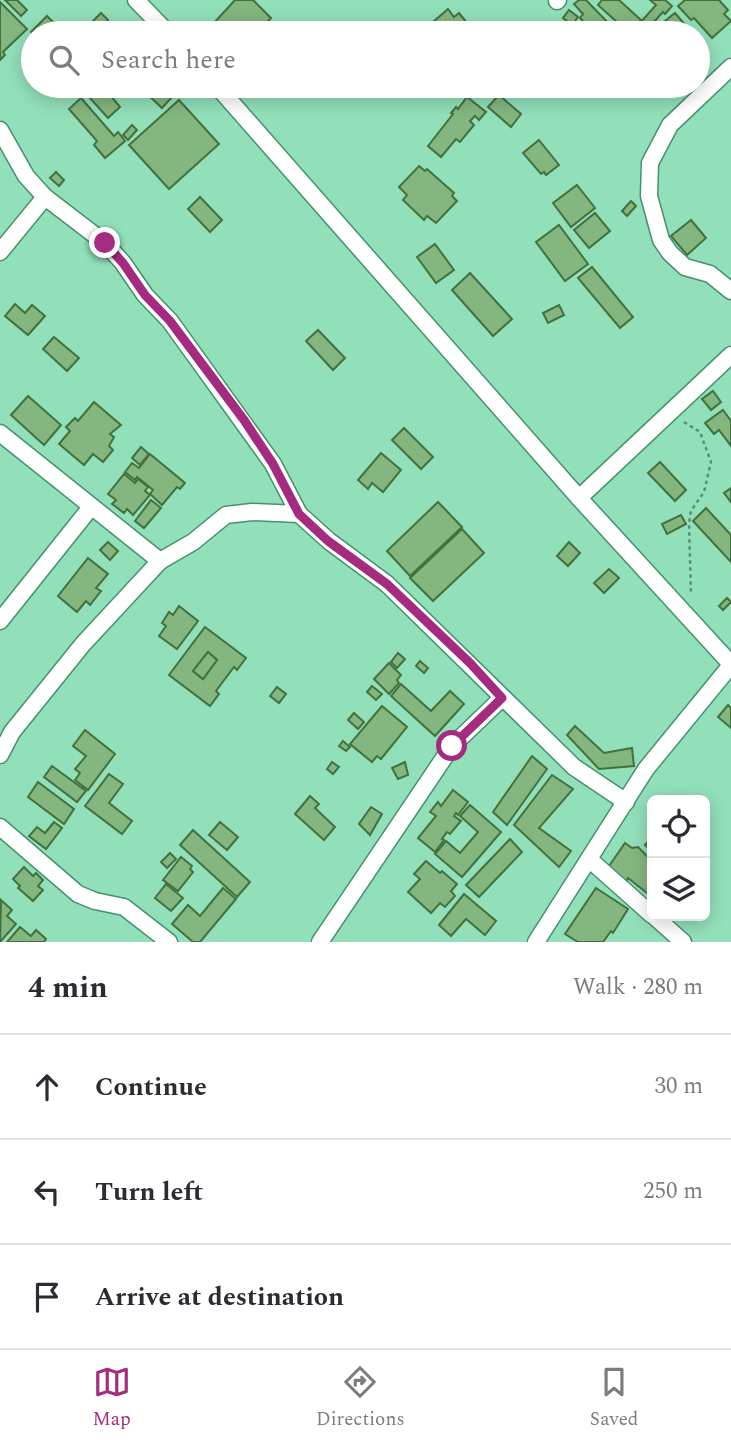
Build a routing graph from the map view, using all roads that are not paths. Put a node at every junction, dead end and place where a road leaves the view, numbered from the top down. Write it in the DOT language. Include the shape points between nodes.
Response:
graph roads {
  1 [pos="136,0"];
  2 [pos="156,21"];
  3 [pos="731,67"];
  4 [pos="710,87"];
  5 [pos="228,98"];
  6 [pos="698,98"];
  7 [pos="0,130"];
  8 [pos="45,197"];
  9 [pos="0,252"];
  10 [pos="731,291"];
  11 [pos="731,355"];
  12 [pos="0,433"];
  13 [pos="579,498"];
  14 [pos="91,507"];
  15 [pos="299,514"];
  16 [pos="160,561"];
  17 [pos="0,621"];
  18 [pos="731,665"];
  19 [pos="502,698"];
  20 [pos="0,755"];
  21 [pos="626,802"];
  22 [pos="0,827"];
  23 [pos="589,859"];
  24 [pos="647,910"];
  25 [pos="660,921"];
  26 [pos="169,942"];
  27 [pos="320,942"];
  28 [pos="536,942"];
  29 [pos="683,942"];
  1 -- 2 [label="street"];
  3 -- 4 [label="street"];
  5 -- 13 [label="street"];
  6 -- 10 [label="street" via="670,125 650,163 649,196 661,240 670,253 685,267 710,274"];
  7 -- 8 [label="street" via="26,176"];
  8 -- 9 [label="street"];
  8 -- 15 [label="street" via="105,243 170,321 266,453"];
  11 -- 13 [label="street"];
  12 -- 14 [label="street"];
  13 -- 18 [label="street"];
  14 -- 16 [label="street"];
  14 -- 17 [label="street"];
  15 -- 16 [label="street" via="226,515"];
  15 -- 19 [label="street" via="387,584"];
  16 -- 20 [label="street" via="83,644 12,732"];
  18 -- 21 [label="street" via="646,769"];
  19 -- 21 [label="street" via="574,767"];
  19 -- 27 [label="street" via="452,746"];
  21 -- 23 [label="street"];
  22 -- 26 [label="street" via="78,894 124,907"];
  23 -- 24 [label="street"];
  23 -- 28 [label="street"];
  25 -- 29 [label="street"];
}
